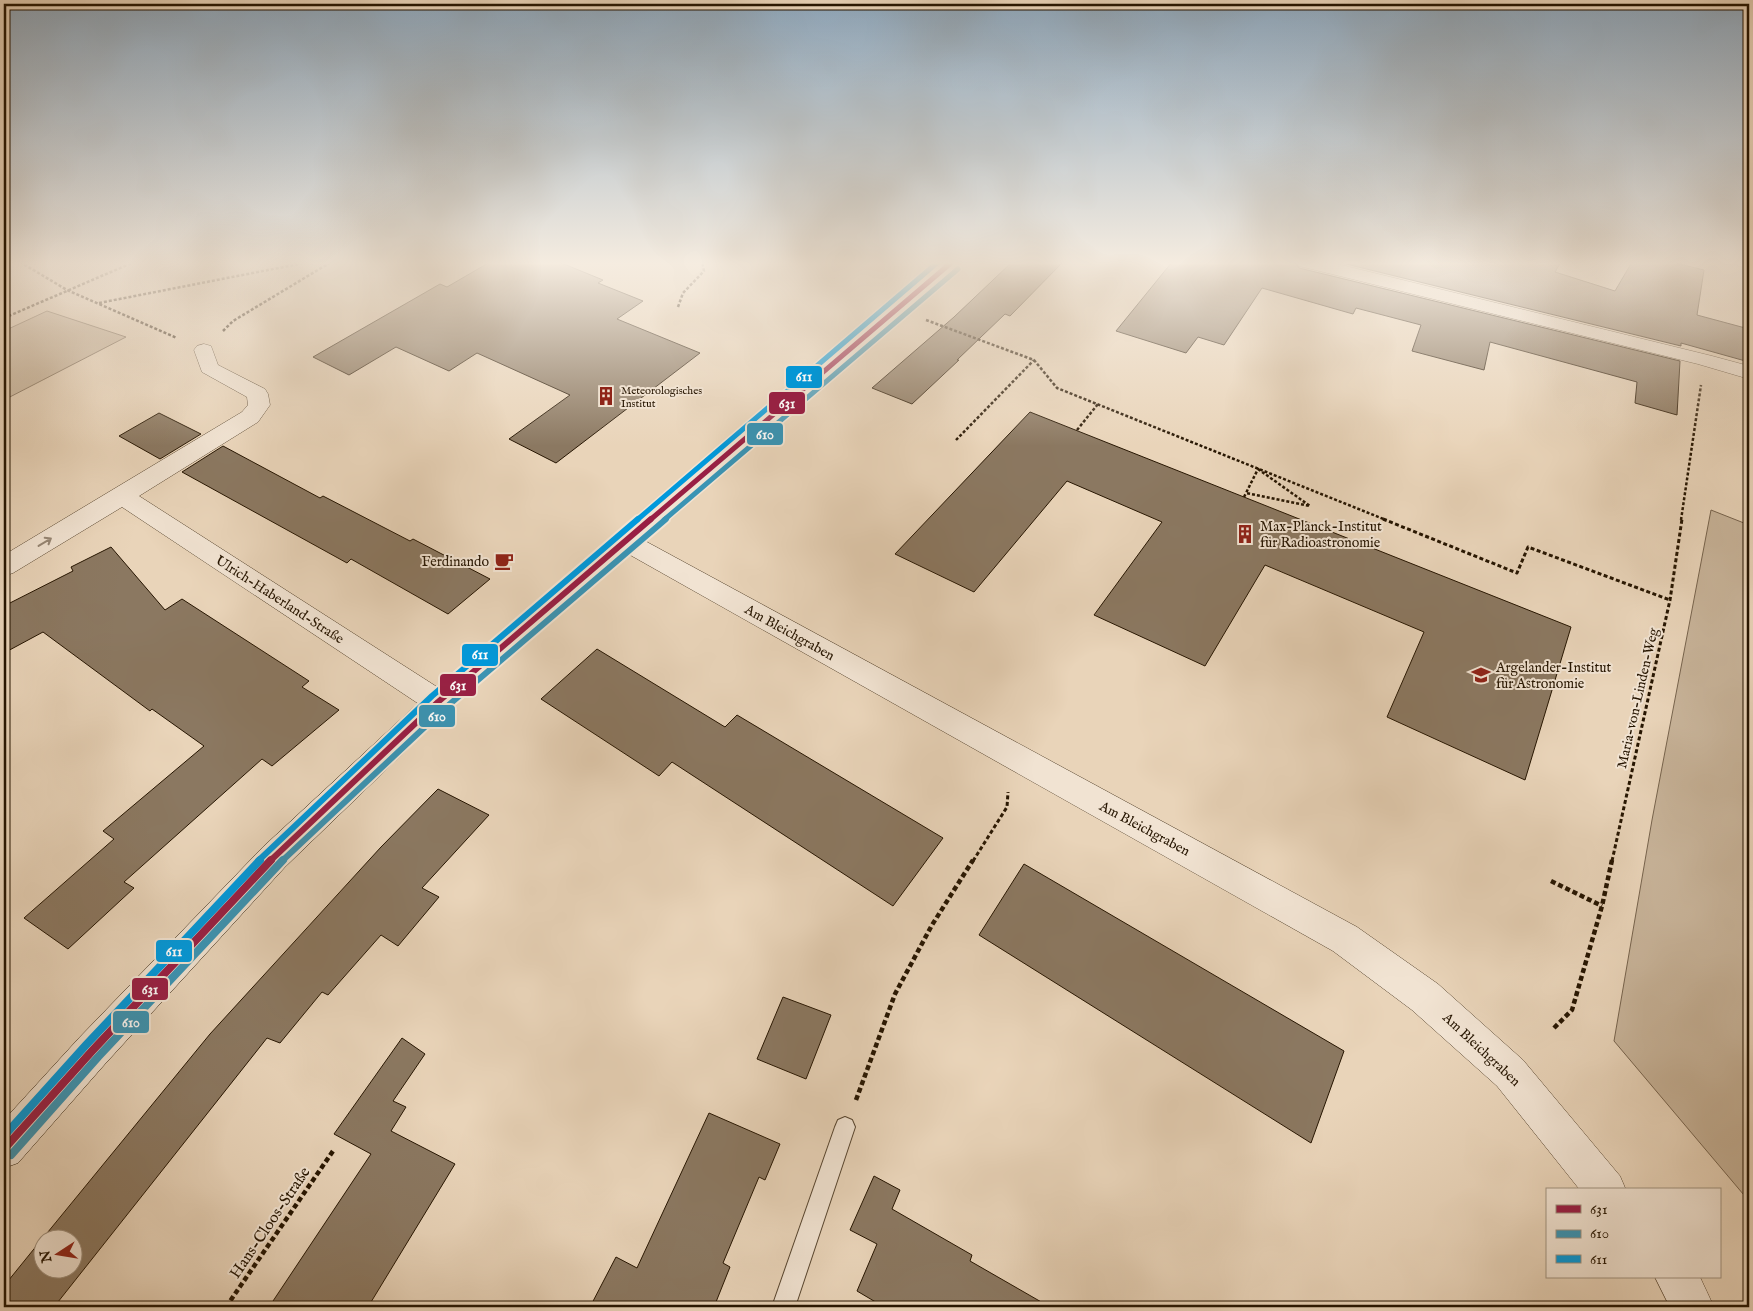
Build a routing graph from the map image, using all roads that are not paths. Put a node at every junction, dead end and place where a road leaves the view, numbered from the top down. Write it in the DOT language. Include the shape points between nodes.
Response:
graph roads {
  1 [pos="881,323"];
  2 [pos="1555,323"];
  3 [pos="204,350"];
  4 [pos="1749,372"];
  5 [pos="122,496"];
  6 [pos="626,541"];
  7 [pos="4,567"];
  8 [pos="438,702"];
  9 [pos="845,1127"];
  10 [pos="4,1150"];
  11 [pos="1604,1188"];
  12 [pos="1677,1278"];
  13 [pos="783,1307"];
  14 [pos="1693,1307"];
  1 -- 6 [label="street"];
  2 -- 4 [label="street"];
  3 -- 5 [label="street" via="209,368 257,394 259,405 250,417"];
  7 -- 5 [label="street, one-way"];
  5 -- 8 [label="street, Ulrich-Haberland-Straße"];
  6 -- 8 [label="street"];
  6 -- 11 [label="street, Am Bleichgraben" via="1345,939 1425,997 1510,1073"];
  8 -- 10 [label="street" via="274,857"];
  9 -- 13 [label="lane"];
  12 -- 14 [label="street"];
}
